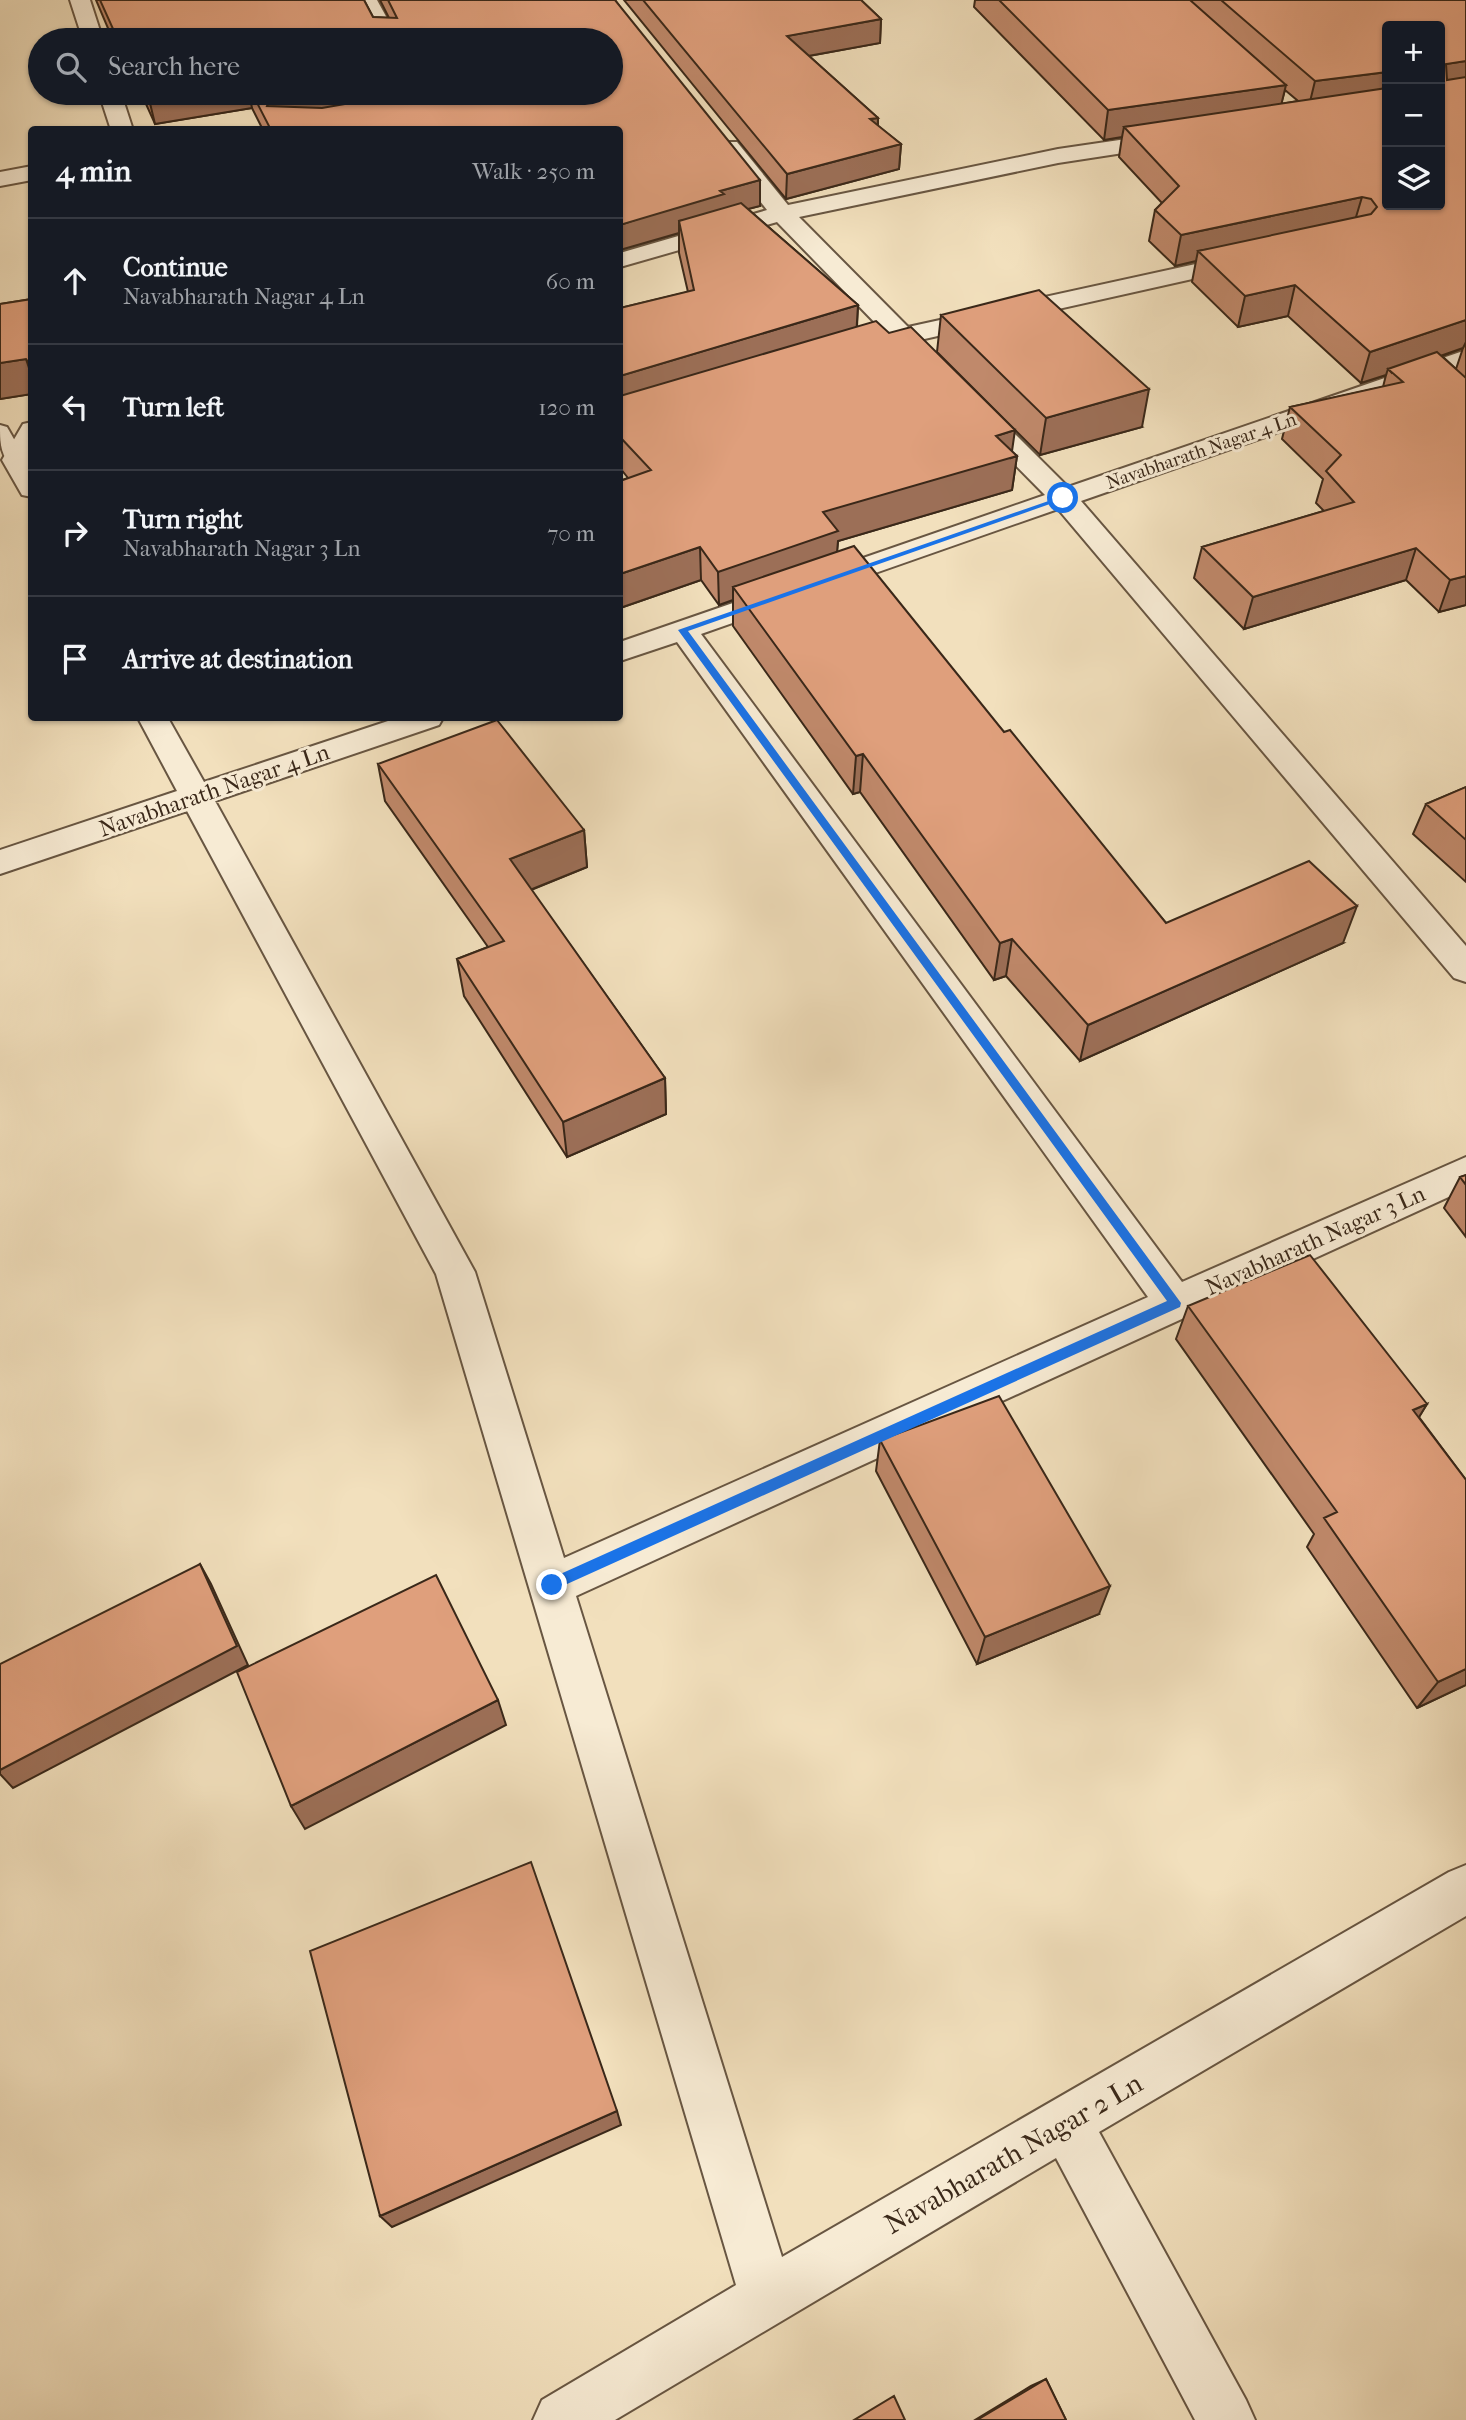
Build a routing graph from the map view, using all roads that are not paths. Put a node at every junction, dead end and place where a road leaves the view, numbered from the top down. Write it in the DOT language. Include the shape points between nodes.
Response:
graph roads {
  1 [pos="80,0"];
  2 [pos="367,0"];
  3 [pos="89,28"];
  4 [pos="382,28"];
  5 [pos="114,105"];
  6 [pos="121,126"];
  7 [pos="713,128"];
  8 [pos="1193,136"];
  9 [pos="28,174"];
  10 [pos="0,179"];
  11 [pos="782,213"];
  12 [pos="1274,254"];
  13 [pos="623,259"];
  14 [pos="902,335"];
  15 [pos="863,346"];
  16 [pos="1466,358"];
  17 [pos="0,431"];
  18 [pos="28,438"];
  19 [pos="16,460"];
  20 [pos="28,482"];
  21 [pos="1063,498"];
  22 [pos="682,630"];
  23 [pos="623,651"];
  24 [pos="155,721"];
  25 [pos="419,721"];
  26 [pos="195,798"];
  27 [pos="0,862"];
  28 [pos="1466,969"];
  29 [pos="1466,1172"];
  30 [pos="1175,1303"];
  31 [pos="552,1585"];
  32 [pos="1466,1889"];
  33 [pos="1065,2123"];
  34 [pos="767,2297"];
  35 [pos="562,2420"];
  36 [pos="1226,2420"];
  1 -- 3 [label="street"];
  2 -- 4 [label="street"];
  5 -- 6 [label="street"];
  7 -- 11 [label="street"];
  8 -- 11 [label="street" via="1058,156"];
  9 -- 10 [label="street"];
  11 -- 13 [label="street"];
  11 -- 14 [label="street"];
  12 -- 14 [label="street"];
  14 -- 15 [label="street"];
  14 -- 21 [label="street"];
  16 -- 21 [label="street, Navabharath Nagar 4 Ln" via="1440,377"];
  17 -- 19 [label="lane"];
  18 -- 19 [label="street"];
  19 -- 20 [label="street"];
  21 -- 22 [label="street, Navabharath Nagar 4 Ln"];
  21 -- 28 [label="street"];
  22 -- 23 [label="street, Navabharath Nagar 4 Ln"];
  22 -- 30 [label="street"];
  24 -- 26 [label="street"];
  25 -- 26 [label="street, Navabharath Nagar 4 Ln"];
  26 -- 27 [label="street, Navabharath Nagar 4 Ln"];
  26 -- 31 [label="street" via="455,1272"];
  29 -- 30 [label="street, Navabharath Nagar 3 Ln"];
  30 -- 31 [label="street, Navabharath Nagar 3 Ln"];
  31 -- 34 [label="street"];
  32 -- 33 [label="street, Navabharath Nagar 2 Ln"];
  33 -- 34 [label="street, Navabharath Nagar 2 Ln"];
  33 -- 36 [label="street"];
  34 -- 35 [label="street, Navabharath Nagar 2 Ln"];
}
